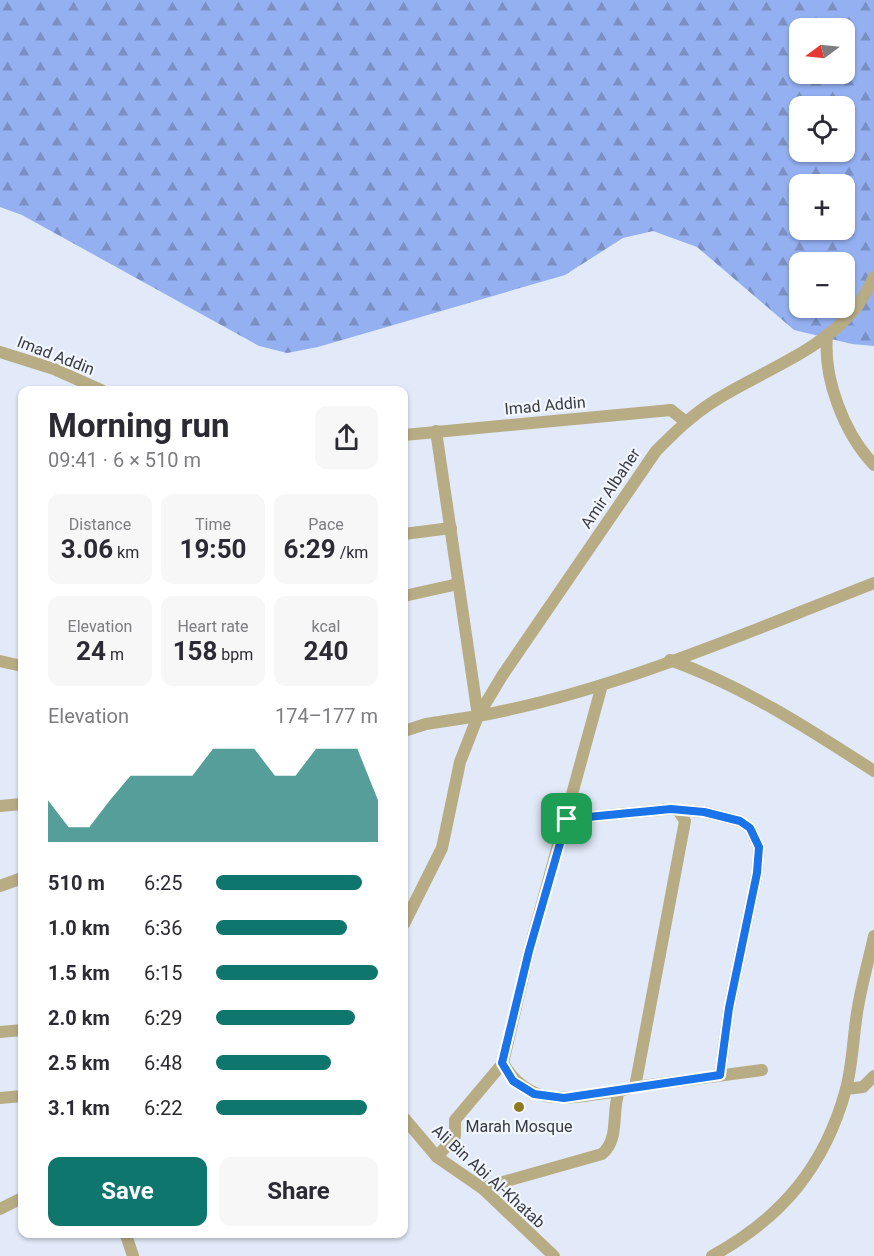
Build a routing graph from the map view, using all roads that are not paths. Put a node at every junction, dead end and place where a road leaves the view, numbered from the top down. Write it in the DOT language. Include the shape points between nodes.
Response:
graph roads {
  1 [pos="874,277"];
  2 [pos="827,335"];
  3 [pos="0,352"];
  4 [pos="92,386"];
  5 [pos="686,422"];
  6 [pos="436,431"];
  7 [pos="408,434"];
  8 [pos="874,465"];
  9 [pos="451,528"];
  10 [pos="408,533"];
  11 [pos="874,583"];
  12 [pos="458,584"];
  13 [pos="408,595"];
  14 [pos="670,660"];
  15 [pos="0,661"];
  16 [pos="18,665"];
  17 [pos="602,685"];
  18 [pos="478,716"];
  19 [pos="408,730"];
  20 [pos="874,771"];
  21 [pos="18,804"];
  22 [pos="0,806"];
  23 [pos="678,810"];
  24 [pos="567,819"];
  25 [pos="18,879"];
  26 [pos="0,886"];
  27 [pos="408,916"];
  28 [pos="874,936"];
  29 [pos="18,1030"];
  30 [pos="0,1032"];
  31 [pos="502,1063"];
  32 [pos="762,1070"];
  33 [pos="720,1075"];
  34 [pos="874,1076"];
  35 [pos="635,1087"];
  36 [pos="846,1089"];
  37 [pos="619,1091"];
  38 [pos="18,1096"];
  39 [pos="0,1098"];
  40 [pos="408,1123"];
  41 [pos="438,1157"];
  42 [pos="482,1188"];
  43 [pos="18,1200"];
  44 [pos="0,1209"];
  45 [pos="127,1238"];
  46 [pos="133,1256"];
  47 [pos="554,1256"];
  48 [pos="712,1256"];
  1 -- 2 [label="street, Amir Albaher" via="858,305"];
  2 -- 5 [label="street, Amir Albaher" via="784,364 714,401"];
  2 -- 8 [label="street" via="825,351 842,414 860,450"];
  3 -- 4 [label="street, Imad Addin"];
  5 -- 6 [label="street, Imad Addin" via="671,410"];
  5 -- 18 [label="street, Amir Albaher" via="656,451"];
  6 -- 7 [label="street, Imad Addin"];
  6 -- 9 [label="street"];
  9 -- 10 [label="street"];
  9 -- 12 [label="street"];
  11 -- 14 [label="street"];
  12 -- 13 [label="street"];
  12 -- 18 [label="street"];
  14 -- 17 [label="street"];
  14 -- 20 [label="street" via="788,716"];
  15 -- 16 [label="street"];
  17 -- 18 [label="street" via="560,699"];
  17 -- 24 [label="street"];
  18 -- 19 [label="street"];
  18 -- 27 [label="street" via="460,762 441,848"];
  21 -- 22 [label="street"];
  23 -- 24 [label="street"];
  23 -- 33 [label="street" via="740,821 750,828 759,847"];
  23 -- 35 [label="street" via="684,825"];
  24 -- 31 [label="street"];
  25 -- 26 [label="street"];
  28 -- 36 [label="street"];
  29 -- 30 [label="street"];
  31 -- 37 [label="street" via="513,1081 534,1094 564,1098"];
  31 -- 41 [label="street" via="455,1120 455,1136"];
  32 -- 33 [label="street"];
  33 -- 35 [label="street"];
  34 -- 36 [label="street" via="863,1087"];
  35 -- 37 [label="street"];
  36 -- 48 [label="street" via="812,1170 786,1204 753,1231"];
  37 -- 42 [label="street" via="613,1109 613,1138 602,1154"];
  38 -- 39 [label="street"];
  40 -- 41 [label="street, Ali Bin Abi Al-Khatab"];
  41 -- 42 [label="street, Ali Bin Abi Al-Khatab"];
  42 -- 47 [label="street, Ali Bin Abi Al-Khatab"];
  43 -- 44 [label="street"];
  45 -- 46 [label="street"];
}
